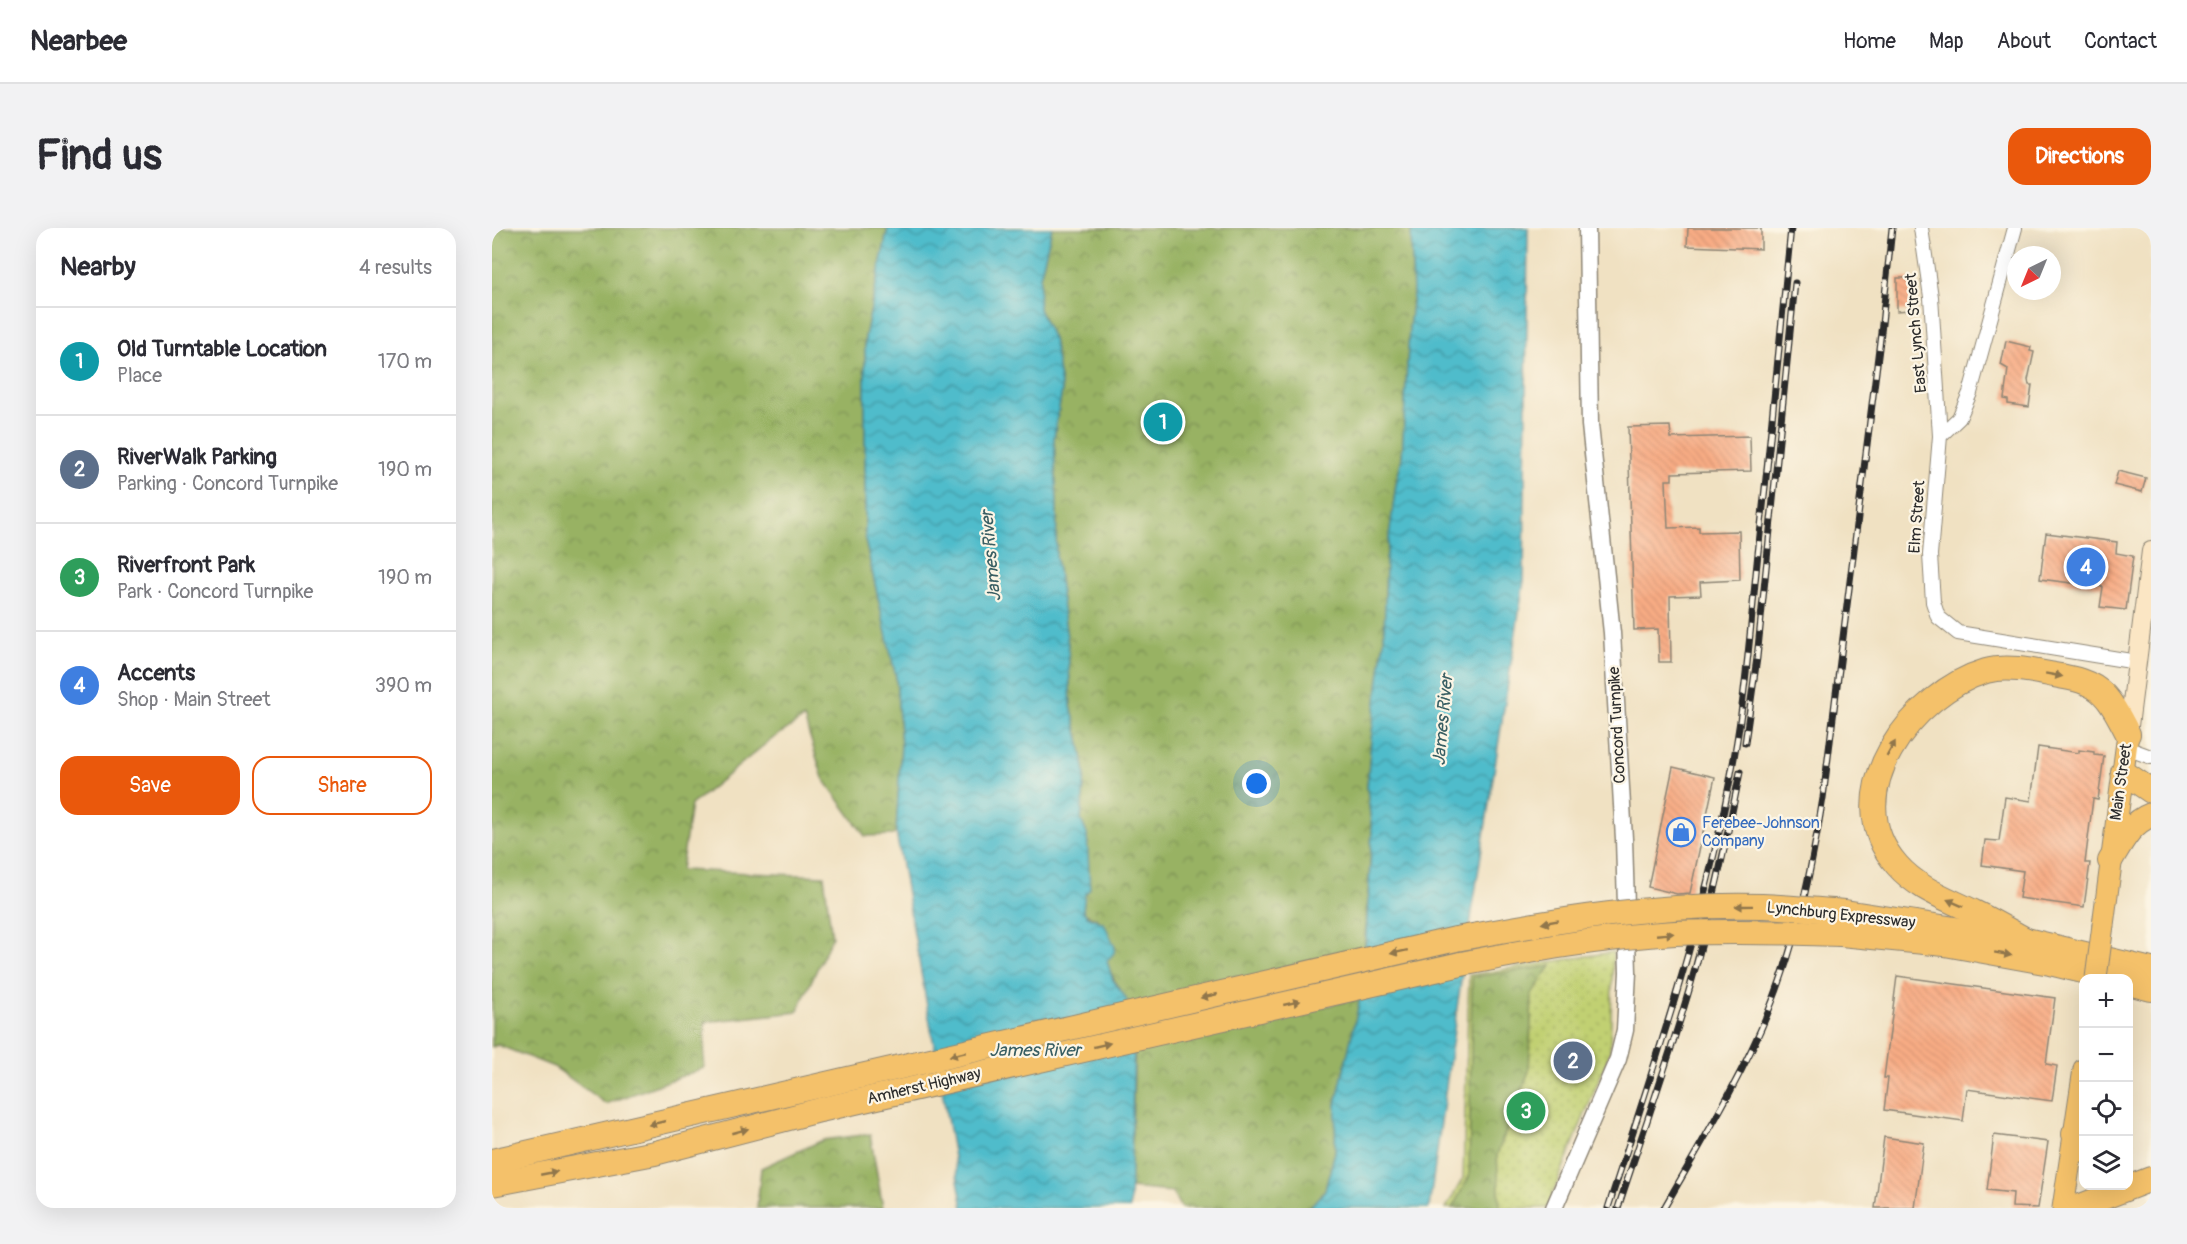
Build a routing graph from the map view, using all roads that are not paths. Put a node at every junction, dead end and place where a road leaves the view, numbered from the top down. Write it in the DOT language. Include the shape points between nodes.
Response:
graph roads {
  1 [pos="1587,228"];
  2 [pos="1921,228"];
  3 [pos="2015,228"];
  4 [pos="1940,436"];
  5 [pos="2151,551"];
  6 [pos="2137,662"];
  7 [pos="2125,753"];
  8 [pos="2151,757"];
  9 [pos="2151,774"];
  10 [pos="2151,791"];
  11 [pos="2151,815"];
  12 [pos="2110,861"];
  13 [pos="1843,923"];
  14 [pos="1456,939"];
  15 [pos="2026,940"];
  16 [pos="1461,964"];
  17 [pos="2151,970"];
  18 [pos="2095,974"];
  19 [pos="2097,974"];
  20 [pos="2133,984"];
  21 [pos="2151,989"];
  22 [pos="2083,1082"];
  23 [pos="2079,1136"];
  24 [pos="2079,1143"];
  25 [pos="492,1161"];
  26 [pos="492,1184"];
  27 [pos="2142,1186"];
  28 [pos="1554,1208"];
  29 [pos="2063,1208"];
  30 [pos="2076,1208"];
  31 [pos="2119,1208"];
  1 -- 28 [label="street, Concord Turnpike" via="1590,425 1612,633 1628,972 1625,1030 1618,1059"];
  2 -- 4 [label="street, East Lynch Street" via="1931,297"];
  3 -- 4 [label="street" via="1970,393 1959,418"];
  4 -- 6 [label="street, Elm Street" via="1930,555 1933,602 1938,617 1958,633"];
  5 -- 6 [label="main road, Main Street"];
  6 -- 7 [label="main road, Main Street"];
  7 -- 8 [label="street"];
  7 -- 9 [label="highway"];
  7 -- 10 [label="highway"];
  7 -- 12 [label="main road, Main Street"];
  15 -- 7 [label="highway, one-way" via="1933,894 1896,864 1882,842 1874,813 1879,777 1887,756 1912,719 1939,693 1966,678 2005,669 2077,679 2104,694"];
  11 -- 12 [label="highway" via="2133,826"];
  12 -- 19 [label="main road, Main Street, bridge"];
  13 -- 14 [label="highway, Lynchburg Expressway, one-way, bridge" via="1761,906 1673,908 1554,921"];
  13 -- 15 [label="highway, Lynchburg Expressway"];
  16 -- 13 [label="highway, Lynchburg Expressway, one-way, bridge" via="1607,940"];
  13 -- 18 [label="highway, Lynchburg Expressway, one-way"];
  14 -- 25 [label="highway, Amherst Highway, one-way"];
  15 -- 17 [label="highway, Lynchburg Expressway"];
  26 -- 16 [label="highway, Amherst Highway, one-way" via="655,1153 820,1110"];
  20 -- 21 [label="highway"];
  22 -- 23 [label="main road"];
  24 -- 29 [label="main road"];
  27 -- 30 [label="highway"];
  27 -- 31 [label="highway"];
}
